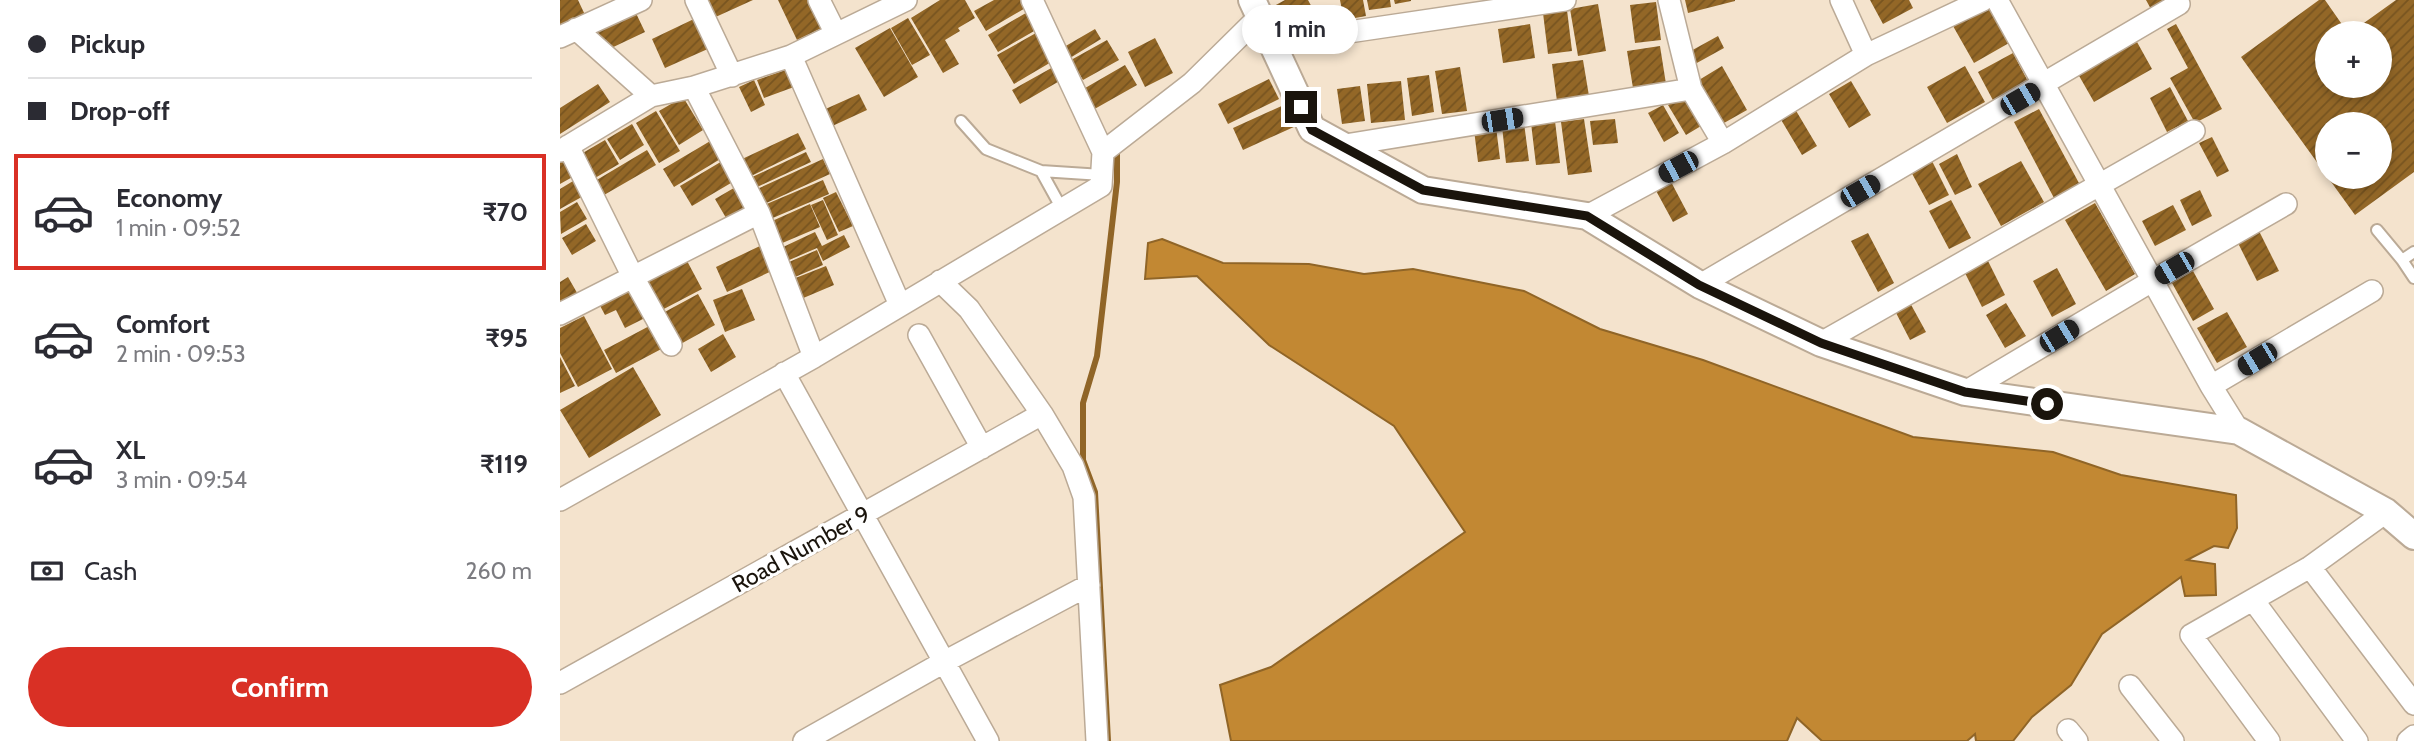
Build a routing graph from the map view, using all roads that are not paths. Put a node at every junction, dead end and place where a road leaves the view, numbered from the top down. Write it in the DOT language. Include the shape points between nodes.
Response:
graph roads {
  1 [pos="641,0"];
  2 [pos="696,0"];
  3 [pos="819,0"];
  4 [pos="906,0"];
  5 [pos="1032,0"];
  6 [pos="1565,0"];
  7 [pos="1669,0"];
  8 [pos="1841,0"];
  9 [pos="1983,0"];
  10 [pos="1997,0"];
  11 [pos="2179,4"];
  12 [pos="1260,6"];
  13 [pos="568,33"];
  14 [pos="1342,33"];
  15 [pos="835,34"];
  16 [pos="1866,55"];
  17 [pos="791,56"];
  18 [pos="732,76"];
  19 [pos="2043,85"];
  20 [pos="694,87"];
  21 [pos="1691,89"];
  22 [pos="651,96"];
  23 [pos="961,121"];
  24 [pos="2194,131"];
  25 [pos="1723,143"];
  26 [pos="1339,146"];
  27 [pos="564,148"];
  28 [pos="1103,152"];
  29 [pos="1041,172"];
  30 [pos="1102,175"];
  31 [pos="2099,185"];
  32 [pos="2286,204"];
  33 [pos="1062,209"];
  34 [pos="760,214"];
  35 [pos="1587,216"];
  36 [pos="2377,230"];
  37 [pos="2414,252"];
  38 [pos="2402,260"];
  39 [pos="633,276"];
  40 [pos="2414,278"];
  41 [pos="940,281"];
  42 [pos="2152,281"];
  43 [pos="1699,285"];
  44 [pos="2372,291"];
  45 [pos="900,305"];
  46 [pos="560,314"];
  47 [pos="919,335"];
  48 [pos="1821,343"];
  49 [pos="671,345"];
  50 [pos="814,357"];
  51 [pos="784,373"];
  52 [pos="2211,386"];
  53 [pos="1965,392"];
  54 [pos="1042,414"];
  55 [pos="2239,431"];
  56 [pos="982,448"];
  57 [pos="560,500"];
  58 [pos="2386,512"];
  59 [pos="863,514"];
  60 [pos="2414,536"];
  61 [pos="2310,567"];
  62 [pos="1089,584"];
  63 [pos="2253,600"];
  64 [pos="944,662"];
  65 [pos="560,683"];
  66 [pos="2130,685"];
  67 [pos="2414,704"];
  68 [pos="2414,736"];
  69 [pos="804,741"];
  70 [pos="988,741"];
  71 [pos="1097,741"];
  72 [pos="2173,741"];
  73 [pos="2269,741"];
  74 [pos="2357,741"];
  75 [pos="2408,741"];
  1 -- 13 [label="street"];
  2 -- 18 [label="street"];
  3 -- 15 [label="street"];
  4 -- 15 [label="street"];
  5 -- 28 [label="street"];
  6 -- 14 [label="street"];
  7 -- 21 [label="street"];
  8 -- 16 [label="street"];
  9 -- 16 [label="street"];
  10 -- 19 [label="street"];
  11 -- 19 [label="street"];
  12 -- 26 [label="street" via="1312,130"];
  12 -- 28 [label="street" via="1192,83"];
  13 -- 22 [label="street"];
  15 -- 17 [label="street"];
  16 -- 25 [label="street"];
  17 -- 18 [label="street"];
  17 -- 45 [label="street"];
  18 -- 20 [label="street"];
  19 -- 31 [label="street"];
  19 -- 43 [label="street"];
  20 -- 22 [label="street"];
  20 -- 34 [label="street"];
  21 -- 25 [label="street"];
  21 -- 26 [label="street"];
  22 -- 27 [label="street"];
  23 -- 29 [label="lane" via="986,149"];
  24 -- 31 [label="street"];
  25 -- 35 [label="street"];
  26 -- 35 [label="street" via="1423,190"];
  27 -- 39 [label="street"];
  28 -- 30 [label="street"];
  29 -- 30 [label="lane"];
  29 -- 33 [label="lane"];
  30 -- 33 [label="street" via="1101,186"];
  31 -- 42 [label="street"];
  31 -- 48 [label="street"];
  32 -- 42 [label="street"];
  33 -- 41 [label="street"];
  34 -- 39 [label="street"];
  34 -- 50 [label="street"];
  35 -- 43 [label="street"];
  36 -- 38 [label="lane"];
  37 -- 38 [label="lane"];
  38 -- 40 [label="lane"];
  39 -- 46 [label="street"];
  39 -- 49 [label="street"];
  41 -- 45 [label="street"];
  41 -- 54 [label="street" via="968,309"];
  42 -- 52 [label="street"];
  42 -- 53 [label="street"];
  43 -- 48 [label="street"];
  44 -- 52 [label="street"];
  45 -- 50 [label="street"];
  47 -- 56 [label="street"];
  48 -- 53 [label="street"];
  50 -- 51 [label="street"];
  51 -- 57 [label="street"];
  51 -- 59 [label="street"];
  52 -- 55 [label="street"];
  53 -- 55 [label="street"];
  54 -- 56 [label="street, Road Number 9"];
  54 -- 62 [label="street" via="1073,466 1084,497"];
  55 -- 58 [label="street"];
  56 -- 59 [label="street, Road Number 9"];
  58 -- 60 [label="street"];
  58 -- 61 [label="street"];
  59 -- 64 [label="street"];
  59 -- 65 [label="street, Road Number 9"];
  61 -- 63 [label="street"];
  61 -- 67 [label="street"];
  62 -- 64 [label="street"];
  62 -- 71 [label="street"];
  63 -- 73 [label="street" via="2191,635"];
  63 -- 74 [label="street"];
  64 -- 69 [label="street"];
  64 -- 70 [label="street"];
  66 -- 72 [label="street"];
  68 -- 75 [label="street"];
}
